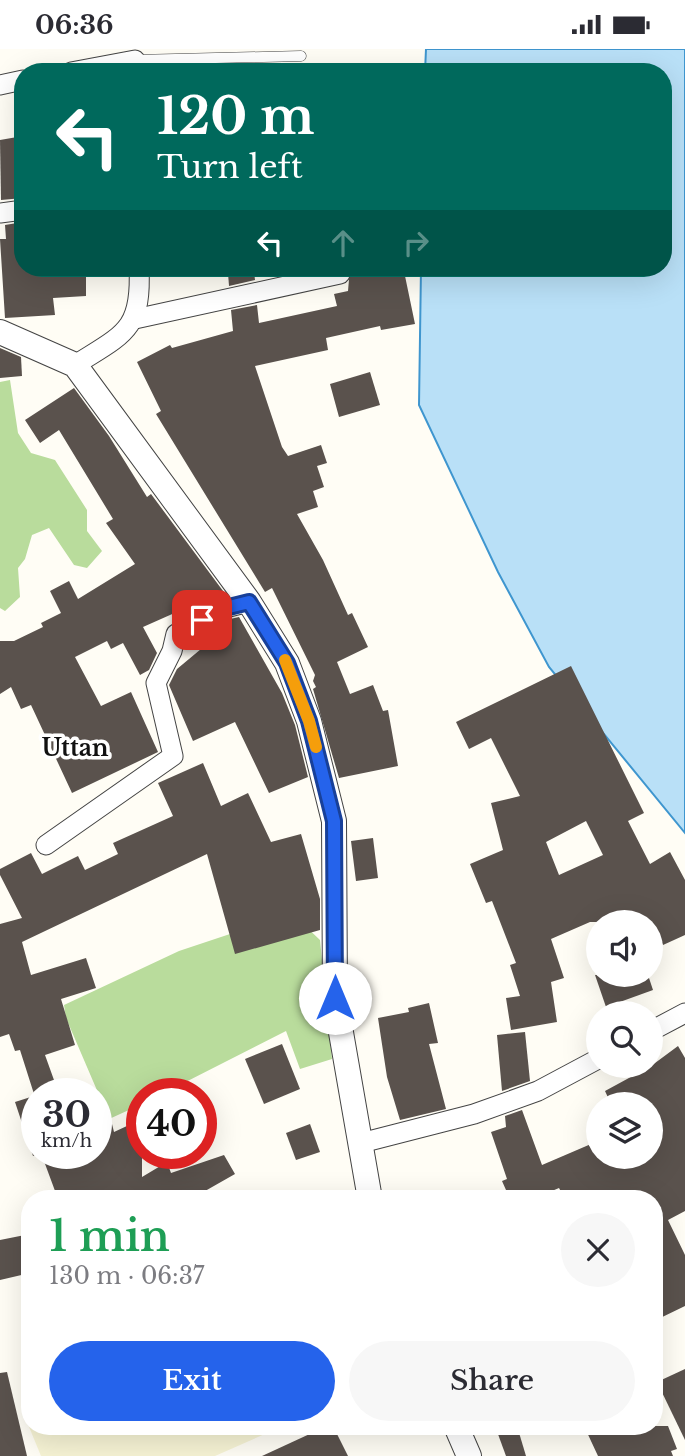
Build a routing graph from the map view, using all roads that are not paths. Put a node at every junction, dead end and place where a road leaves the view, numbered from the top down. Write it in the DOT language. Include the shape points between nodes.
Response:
graph roads {
  1 [pos="301,56"];
  2 [pos="135,60"];
  3 [pos="139,277"];
  4 [pos="326,277"];
  5 [pos="135,319"];
  6 [pos="0,331"];
  7 [pos="75,365"];
  8 [pos="249,602"];
  9 [pos="46,845"];
  10 [pos="685,1013"];
  11 [pos="663,1025"];
  12 [pos="586,1065"];
  13 [pos="360,1143"];
  14 [pos="368,1190"];
  15 [pos="460,1435"];
  16 [pos="469,1456"];
  1 -- 2 [label="lane"];
  3 -- 5 [label="street"];
  4 -- 5 [label="street"];
  5 -- 7 [label="street" via="117,338"];
  6 -- 7 [label="street"];
  7 -- 8 [label="street"];
  8 -- 9 [label="street" via="221,609 176,634 156,683 173,756"];
  8 -- 13 [label="street" via="287,663 309,721 334,821 335,998"];
  10 -- 11 [label="street"];
  12 -- 13 [label="street" via="538,1091 474,1114"];
  13 -- 14 [label="street"];
  15 -- 16 [label="street"];
}
